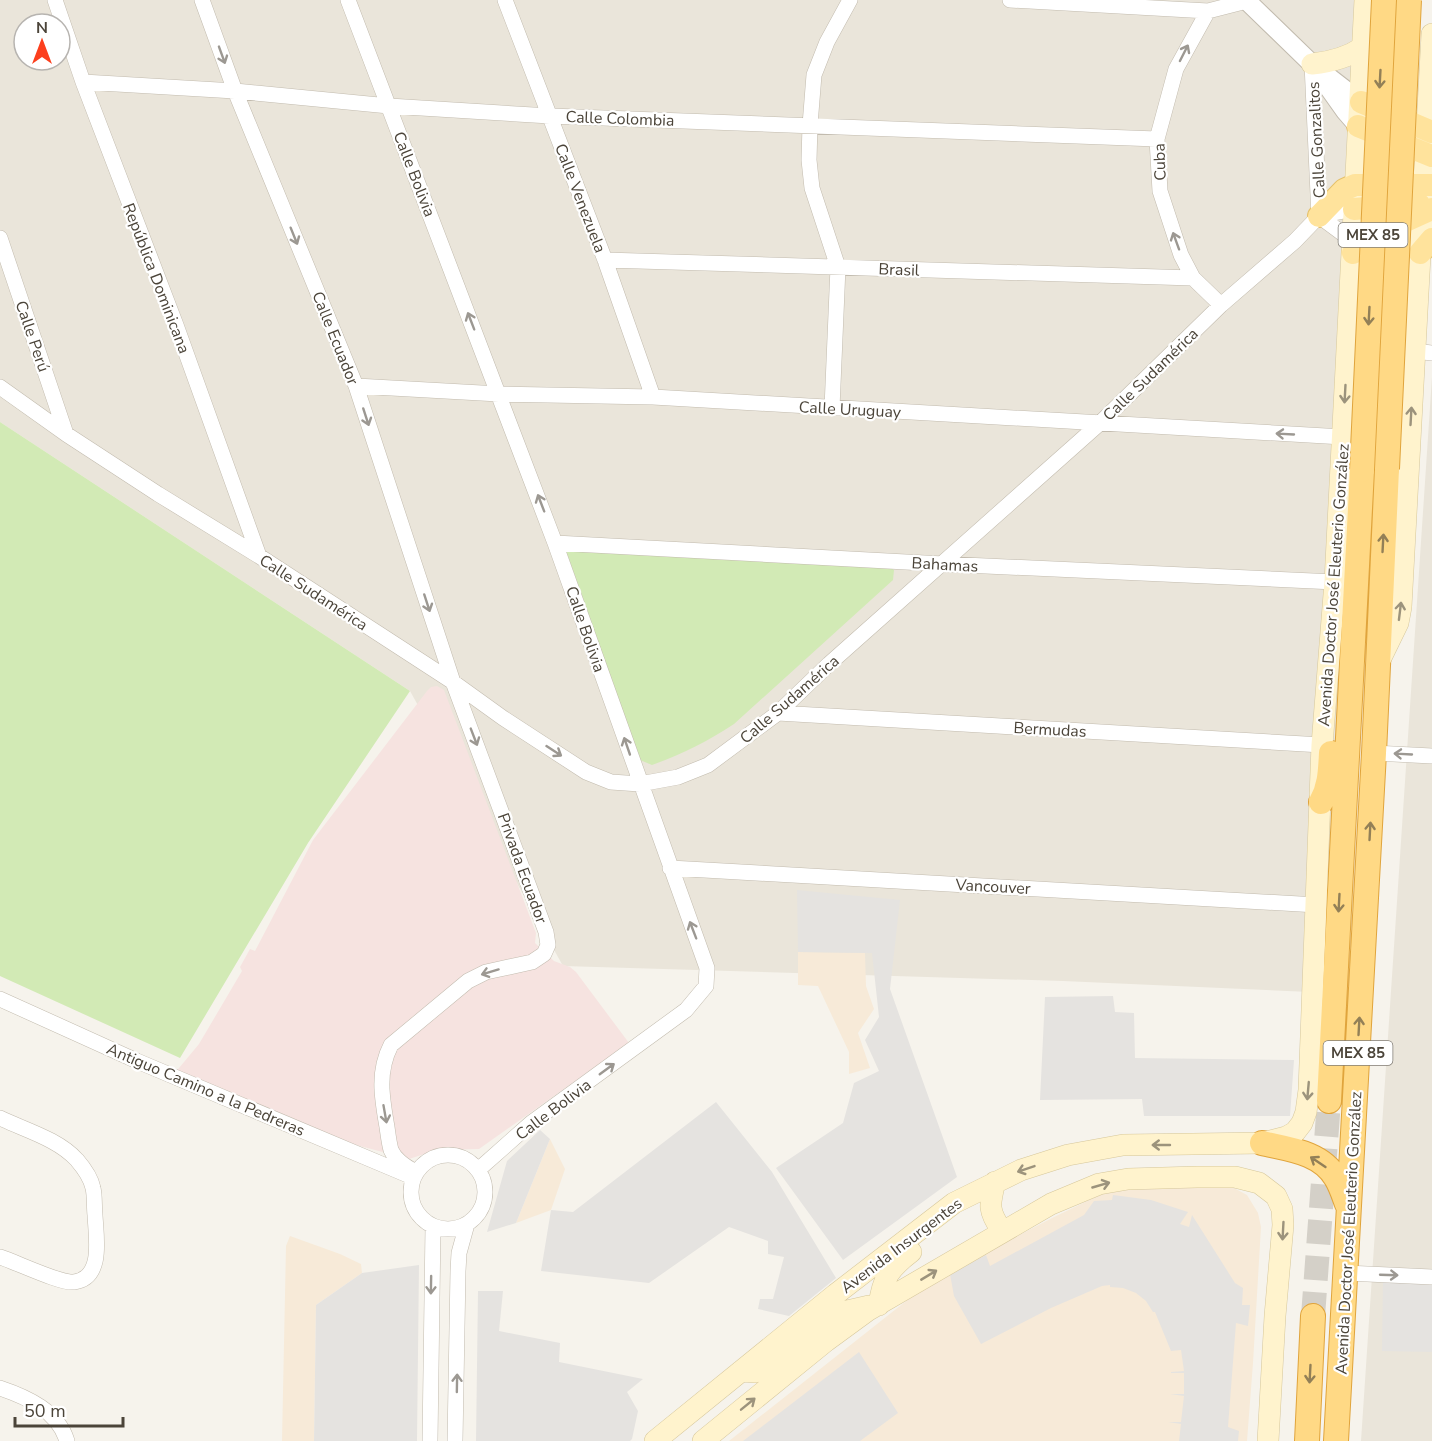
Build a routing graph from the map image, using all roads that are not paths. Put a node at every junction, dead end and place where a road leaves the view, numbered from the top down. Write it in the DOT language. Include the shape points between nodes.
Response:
graph roads {
  1 [pos="55,0"];
  2 [pos="202,0"];
  3 [pos="348,0"];
  4 [pos="505,0"];
  5 [pos="850,0"];
  6 [pos="1010,0"];
  7 [pos="1247,0"];
  8 [pos="1384,0"];
  9 [pos="1409,0"];
  10 [pos="1365,8"];
  11 [pos="1208,11"];
  12 [pos="1432,29"];
  13 [pos="1432,36"];
  14 [pos="1363,46"];
  15 [pos="1312,64"];
  16 [pos="83,82"];
  17 [pos="235,91"];
  18 [pos="1361,102"];
  19 [pos="389,106"];
  20 [pos="550,116"];
  21 [pos="810,125"];
  22 [pos="1358,126"];
  23 [pos="1430,131"];
  24 [pos="1157,140"];
  25 [pos="1429,155"];
  26 [pos="1356,185"];
  27 [pos="1428,200"];
  28 [pos="1354,209"];
  29 [pos="1319,216"];
  30 [pos="1401,223"];
  31 [pos="0,238"];
  32 [pos="1424,242"];
  33 [pos="1353,248"];
  34 [pos="605,260"];
  35 [pos="838,267"];
  36 [pos="1193,278"];
  37 [pos="1351,288"];
  38 [pos="1418,288"];
  39 [pos="1221,305"];
  40 [pos="1423,352"];
  41 [pos="356,386"];
  42 [pos="0,387"];
  43 [pos="499,394"];
  44 [pos="653,397"];
  45 [pos="832,408"];
  46 [pos="1099,424"];
  47 [pos="66,434"];
  48 [pos="1343,437"];
  49 [pos="555,543"];
  50 [pos="258,556"];
  51 [pos="943,564"];
  52 [pos="1335,582"];
  53 [pos="1353,634"];
  54 [pos="1378,664"];
  55 [pos="453,682"];
  56 [pos="778,713"];
  57 [pos="1322,745"];
  58 [pos="1374,753"];
  59 [pos="1432,756"];
  60 [pos="640,784"];
  61 [pos="1321,802"];
  62 [pos="670,868"];
  63 [pos="1317,905"];
  64 [pos="0,999"];
  65 [pos="1329,1101"];
  66 [pos="0,1118"];
  67 [pos="1262,1143"];
  68 [pos="1194,1145"];
  69 [pos="478,1170"];
  70 [pos="414,1175"];
  71 [pos="1128,1179"];
  72 [pos="995,1182"];
  73 [pos="954,1203"];
  74 [pos="1349,1209"];
  75 [pos="467,1224"];
  76 [pos="433,1227"];
  77 [pos="1002,1231"];
  78 [pos="0,1257"];
  79 [pos="1346,1274"];
  80 [pos="1432,1276"];
  81 [pos="879,1305"];
  82 [pos="1313,1316"];
  83 [pos="740,1371"];
  84 [pos="0,1388"];
  85 [pos="67,1441"];
  86 [pos="430,1441"];
  87 [pos="455,1441"];
  88 [pos="656,1441"];
  89 [pos="703,1441"];
  90 [pos="1268,1441"];
  91 [pos="1307,1441"];
  92 [pos="1336,1441"];
  1 -- 16 [label="street, República Dominicana"];
  2 -- 17 [label="street, Calle Ecuador, one-way"];
  3 -- 19 [label="street, Calle Bolivia"];
  4 -- 20 [label="street, Calle Venezuela"];
  5 -- 21 [label="street" via="814,75"];
  6 -- 11 [label="street"];
  7 -- 11 [label="street"];
  7 -- 15 [label="street"];
  8 -- 53 [label="highway, Avenida Doctor José Eleuterio González / MEX 85, one-way, bridge"];
  54 -- 9 [label="highway, Avenida Doctor José Eleuterio González / MEX 85, one-way, bridge"];
  10 -- 12 [label="main road" via="1372,36 1380,45 1407,49"];
  10 -- 14 [label="main road, Avenida Doctor José Eleuterio González"];
  24 -- 11 [label="street, Cuba, one-way" via="1176,69"];
  13 -- 23 [label="main road"];
  14 -- 15 [label="main road" via="1340,59"];
  14 -- 18 [label="main road, Avenida Doctor José Eleuterio González"];
  15 -- 18 [label="street"];
  15 -- 22 [label="street"];
  15 -- 29 [label="street, Calle Gonzalitos"];
  16 -- 17 [label="street, Calle Colombia"];
  16 -- 50 [label="street, República Dominicana" via="180,336"];
  17 -- 19 [label="street, Calle Colombia"];
  17 -- 41 [label="street, Calle Ecuador, one-way"];
  18 -- 22 [label="main road, Avenida Doctor José Eleuterio González"];
  18 -- 23 [label="main road"];
  19 -- 20 [label="street, Calle Colombia"];
  43 -- 19 [label="street, Calle Bolivia, one-way"];
  20 -- 21 [label="street, Calle Colombia"];
  20 -- 34 [label="street, Calle Venezuela"];
  21 -- 24 [label="street, Calle Colombia"];
  21 -- 35 [label="street" via="812,188"];
  22 -- 25 [label="main road"];
  22 -- 26 [label="main road, Avenida Doctor José Eleuterio González"];
  23 -- 25 [label="main road, Avenida Doctor José Eleuterio González"];
  36 -- 24 [label="street, Cuba, one-way" via="1181,255 1160,191"];
  25 -- 27 [label="main road, Avenida Doctor José Eleuterio González"];
  26 -- 27 [label="main road"];
  26 -- 28 [label="main road, Avenida Doctor José Eleuterio González"];
  26 -- 29 [label="main road" via="1344,190"];
  27 -- 28 [label="main road"];
  27 -- 30 [label="main road"];
  27 -- 32 [label="main road, Avenida Doctor José Eleuterio González"];
  28 -- 29 [label="street"];
  28 -- 33 [label="main road, Avenida Doctor José Eleuterio González"];
  29 -- 33 [label="street"];
  29 -- 39 [label="street, Calle Sudamérica"];
  30 -- 32 [label="main road"];
  30 -- 33 [label="main road"];
  31 -- 47 [label="street, Calle Perú"];
  32 -- 38 [label="main road, Avenida Doctor José Eleuterio González"];
  33 -- 37 [label="main road, Avenida Doctor José Eleuterio González"];
  34 -- 35 [label="street, Brasil"];
  34 -- 44 [label="street, Calle Venezuela"];
  35 -- 36 [label="street, Brasil"];
  35 -- 45 [label="street"];
  36 -- 39 [label="street, Cuba"];
  37 -- 38 [label="main road" via="1367,270 1391,266 1412,278"];
  37 -- 48 [label="main road, Avenida Doctor José Eleuterio González, one-way"];
  38 -- 40 [label="main road, Avenida Doctor José Eleuterio González"];
  39 -- 46 [label="street, Calle Sudamérica"];
  54 -- 40 [label="main road, Avenida Doctor José Eleuterio González, one-way" via="1401,607"];
  41 -- 43 [label="street, Calle Uruguay"];
  41 -- 55 [label="street, Calle Ecuador, one-way"];
  42 -- 47 [label="street, Calle Sudamérica"];
  43 -- 44 [label="street, Calle Uruguay"];
  49 -- 43 [label="street, Calle Bolivia, one-way"];
  44 -- 45 [label="street, Calle Uruguay"];
  45 -- 46 [label="street, Calle Uruguay"];
  48 -- 46 [label="street, Calle Uruguay, one-way"];
  46 -- 51 [label="street, Calle Sudamérica"];
  47 -- 50 [label="street, Calle Sudamérica"];
  48 -- 52 [label="main road, Avenida Doctor José Eleuterio González"];
  49 -- 51 [label="street, Bahamas"];
  60 -- 49 [label="street, Calle Bolivia, one-way"];
  50 -- 55 [label="street, Calle Sudamérica"];
  51 -- 52 [label="street, Bahamas"];
  51 -- 56 [label="street, Calle Sudamérica"];
  52 -- 57 [label="main road, Avenida Doctor José Eleuterio González"];
  53 -- 61 [label="highway" via="1341,652 1336,671 1330,769 1327,792"];
  53 -- 65 [label="highway, Avenida Doctor José Eleuterio González / MEX 85, one-way"];
  54 -- 58 [label="highway, Avenida Doctor José Eleuterio González / MEX 85"];
  55 -- 60 [label="street, Calle Sudamérica, one-way" via="586,772 611,782"];
  55 -- 70 [label="street, Privada Ecuador, one-way" via="543,921 548,945 544,954 532,962 486,972 468,981 391,1045 381,1073 381,1096 391,1151"];
  56 -- 57 [label="street, Bermudas"];
  56 -- 60 [label="street, Calle Sudamérica" via="708,765 678,777"];
  57 -- 61 [label="main road, Avenida Doctor José Eleuterio González"];
  59 -- 58 [label="street, one-way"];
  74 -- 58 [label="highway, Avenida Doctor José Eleuterio González / MEX 85, one-way"];
  60 -- 62 [label="street, Calle Bolivia"];
  61 -- 63 [label="main road, Avenida Doctor José Eleuterio González"];
  62 -- 63 [label="street, Vancouver"];
  69 -- 62 [label="street, Calle Bolivia, one-way" via="531,1123 664,1028 706,986 707,968"];
  63 -- 67 [label="main road, Avenida Doctor José Eleuterio González, one-way" via="1306,1112 1295,1132"];
  64 -- 70 [label="street, Antiguo Camino a la Pedreras" via="137,1061"];
  66 -- 78 [label="street" via="57,1145 72,1155 87,1174 93,1187 97,1245 93,1268 86,1278 73,1283"];
  67 -- 68 [label="main road, Avenida Insurgentes"];
  74 -- 67 [label="highway, one-way" via="1336,1177 1319,1159"];
  68 -- 71 [label="main road" via="1197,1152 1193,1161"];
  68 -- 72 [label="main road, Avenida Insurgentes, one-way" via="1123,1145 1068,1155"];
  69 -- 70 [label="street" via="465,1160 448,1156 425,1163"];
  69 -- 75 [label="street" via="484,1196 481,1207"];
  70 -- 76 [label="street" via="411,1200 424,1221"];
  77 -- 71 [label="main road, Avenida Insurgentes, one-way" via="1099,1184"];
  71 -- 90 [label="main road, Avenida Insurgentes, one-way" via="1234,1177 1259,1183 1276,1196 1284,1225"];
  72 -- 73 [label="main road, Avenida Insurgentes"];
  72 -- 77 [label="main road" via="990,1211"];
  73 -- 81 [label="main road" via="946,1223 886,1274"];
  73 -- 83 [label="main road, Avenida Insurgentes"];
  74 -- 79 [label="highway, Avenida Doctor José Eleuterio González / MEX 85"];
  75 -- 76 [label="street"];
  87 -- 75 [label="street, one-way" via="458,1271"];
  76 -- 86 [label="street, one-way"];
  81 -- 77 [label="main road, Avenida Insurgentes, one-way"];
  79 -- 80 [label="street, one-way"];
  79 -- 92 [label="highway, Avenida Doctor José Eleuterio González / MEX 85"];
  81 -- 83 [label="main road" via="834,1314 770,1367"];
  89 -- 81 [label="main road, Avenida Insurgentes, one-way" via="826,1341"];
  82 -- 91 [label="highway, Avenida Doctor José Eleuterio González, one-way"];
  83 -- 88 [label="main road, Avenida Insurgentes"];
  84 -- 85 [label="street" via="36,1403 60,1426"];
}
